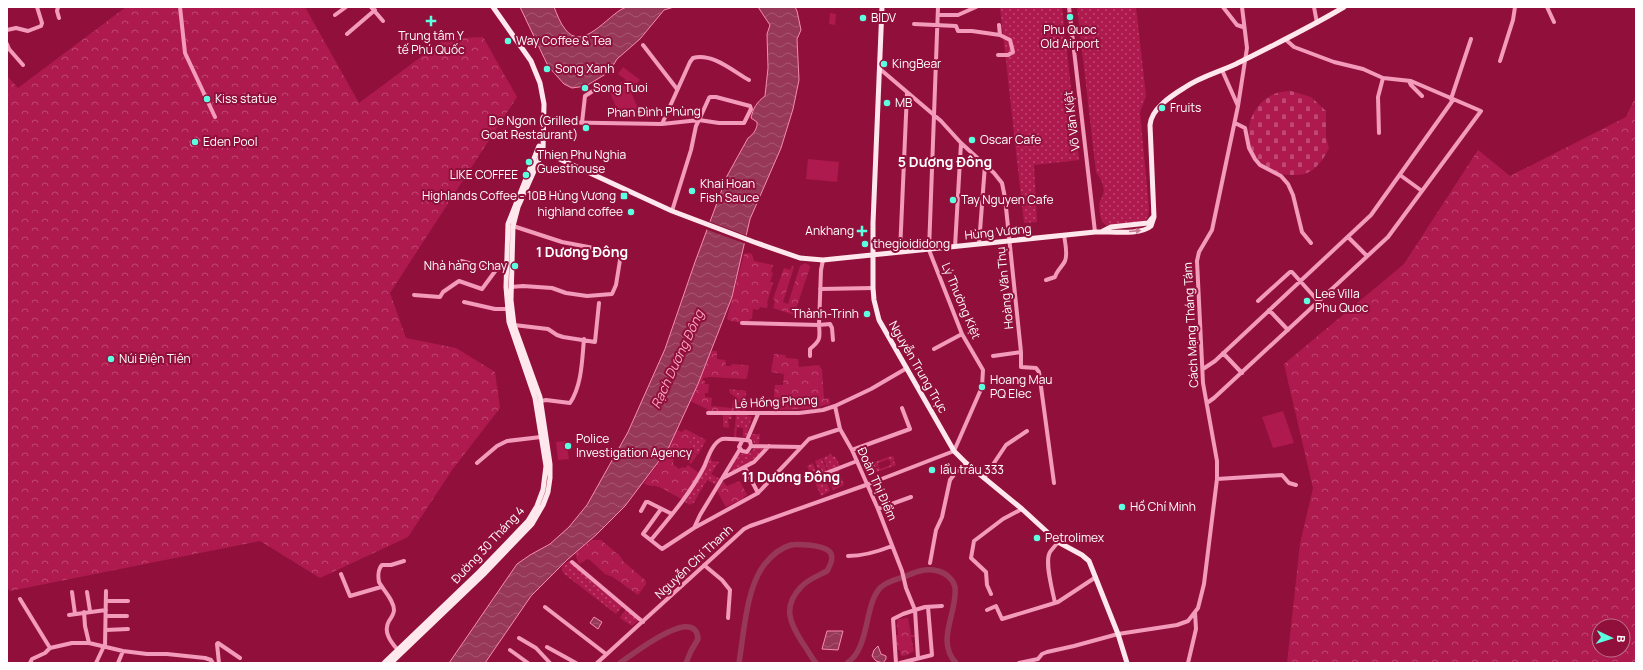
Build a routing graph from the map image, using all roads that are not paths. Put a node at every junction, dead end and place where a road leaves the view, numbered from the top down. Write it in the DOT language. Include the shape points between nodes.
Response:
graph roads {
  1 [pos="37,7"];
  2 [pos="58,7"];
  3 [pos="180,7"];
  4 [pos="346,7"];
  5 [pos="493,7"];
  6 [pos="882,7"];
  7 [pos="938,7"];
  8 [pos="976,7"];
  9 [pos="1069,7"];
  10 [pos="1223,7"];
  11 [pos="1242,7"];
  12 [pos="1314,7"];
  13 [pos="1344,7"];
  14 [pos="1515,7"];
  15 [pos="1547,7"];
  16 [pos="373,8"];
  17 [pos="335,15"];
  18 [pos="938,15"];
  19 [pos="59,18"];
  20 [pos="383,21"];
  21 [pos="1554,22"];
  22 [pos="1317,23"];
  23 [pos="914,24"];
  24 [pos="937,25"];
  25 [pos="999,25"];
  26 [pos="1243,27"];
  27 [pos="7,30"];
  28 [pos="347,34"];
  29 [pos="1000,35"];
  30 [pos="1285,39"];
  31 [pos="1471,39"];
  32 [pos="7,44"];
  33 [pos="642,45"];
  34 [pos="998,55"];
  35 [pos="1244,60"];
  36 [pos="1500,61"];
  37 [pos="23,65"];
  38 [pos="880,69"];
  39 [pos="1222,70"];
  40 [pos="1382,78"];
  41 [pos="749,80"];
  42 [pos="1409,81"];
  43 [pos="599,87"];
  44 [pos="677,89"];
  45 [pos="907,92"];
  46 [pos="1422,96"];
  47 [pos="1452,100"];
  48 [pos="1238,106"];
  49 [pos="934,115"];
  50 [pos="215,117"];
  51 [pos="699,120"];
  52 [pos="543,122"];
  53 [pos="582,123"];
  54 [pos="1235,123"];
  55 [pos="662,124"];
  56 [pos="1379,133"];
  57 [pos="961,143"];
  58 [pos="540,150"];
  59 [pos="985,165"];
  60 [pos="1400,175"];
  61 [pos="1422,191"];
  62 [pos="672,211"];
  63 [pos="510,225"];
  64 [pos="1095,232"];
  65 [pos="1064,235"];
  66 [pos="1348,236"];
  67 [pos="1010,241"];
  68 [pos="1311,243"];
  69 [pos="979,244"];
  70 [pos="954,247"];
  71 [pos="929,250"];
  72 [pos="900,252"];
  73 [pos="873,255"];
  74 [pos="1367,256"];
  75 [pos="823,260"];
  76 [pos="461,261"];
  77 [pos="506,268"];
  78 [pos="496,270"];
  79 [pos="1046,280"];
  80 [pos="1300,281"];
  81 [pos="508,287"];
  82 [pos="873,288"];
  83 [pos="820,289"];
  84 [pos="414,295"];
  85 [pos="1258,301"];
  86 [pos="464,302"];
  87 [pos="599,302"];
  88 [pos="1320,302"];
  89 [pos="507,309"];
  90 [pos="1269,310"];
  91 [pos="742,323"];
  92 [pos="512,325"];
  93 [pos="819,325"];
  94 [pos="1288,330"];
  95 [pos="962,334"];
  96 [pos="584,339"];
  97 [pos="833,340"];
  98 [pos="934,349"];
  99 [pos="1021,352"];
  100 [pos="1224,353"];
  101 [pos="810,356"];
  102 [pos="993,356"];
  103 [pos="907,368"];
  104 [pos="1202,368"];
  105 [pos="1242,373"];
  106 [pos="538,401"];
  107 [pos="1207,403"];
  108 [pos="835,406"];
  109 [pos="902,408"];
  110 [pos="708,413"];
  111 [pos="758,414"];
  112 [pos="840,428"];
  113 [pos="1027,431"];
  114 [pos="541,437"];
  115 [pos="747,440"];
  116 [pos="742,441"];
  117 [pos="751,446"];
  118 [pos="769,446"];
  119 [pos="800,447"];
  120 [pos="740,449"];
  121 [pos="852,450"];
  122 [pos="954,451"];
  123 [pos="857,461"];
  124 [pos="477,462"];
  125 [pos="966,463"];
  126 [pos="548,466"];
  127 [pos="745,468"];
  128 [pos="816,477"];
  129 [pos="723,478"];
  130 [pos="984,478"];
  131 [pos="1217,479"];
  132 [pos="1054,483"];
  133 [pos="866,485"];
  134 [pos="1296,485"];
  135 [pos="758,493"];
  136 [pos="912,497"];
  137 [pos="878,508"];
  138 [pos="661,509"];
  139 [pos="1022,509"];
  140 [pos="641,511"];
  141 [pos="672,514"];
  142 [pos="694,528"];
  143 [pos="652,540"];
  144 [pos="1058,542"];
  145 [pos="892,546"];
  146 [pos="848,556"];
  147 [pos="404,561"];
  148 [pos="572,562"];
  149 [pos="930,563"];
  150 [pos="704,565"];
  151 [pos="341,574"];
  152 [pos="1096,577"];
  153 [pos="381,587"];
  154 [pos="106,591"];
  155 [pos="72,592"];
  156 [pos="87,592"];
  157 [pos="991,594"];
  158 [pos="20,599"];
  159 [pos="106,601"];
  160 [pos="128,601"];
  161 [pos="1055,604"];
  162 [pos="942,606"];
  163 [pos="545,607"];
  164 [pos="928,607"];
  165 [pos="106,610"];
  166 [pos="914,610"];
  167 [pos="986,610"];
  168 [pos="90,611"];
  169 [pos="84,612"];
  170 [pos="1195,612"];
  171 [pos="75,614"];
  172 [pos="69,615"];
  173 [pos="106,616"];
  174 [pos="127,616"];
  175 [pos="728,618"];
  176 [pos="643,622"];
  177 [pos="428,625"];
  178 [pos="128,629"];
  179 [pos="106,630"];
  180 [pos="1118,634"];
  181 [pos="519,638"];
  182 [pos="89,643"];
  183 [pos="105,646"];
  184 [pos="548,647"];
  185 [pos="50,648"];
  186 [pos="397,650"];
  187 [pos="510,650"];
  188 [pos="123,651"];
  189 [pos="606,654"];
  190 [pos="240,658"];
  191 [pos="918,658"];
  192 [pos="30,663"];
  193 [pos="96,663"];
  194 [pos="118,663"];
  195 [pos="213,663"];
  196 [pos="219,663"];
  197 [pos="384,663"];
  198 [pos="391,663"];
  199 [pos="528,663"];
  200 [pos="550,663"];
  201 [pos="576,663"];
  202 [pos="597,663"];
  203 [pos="896,663"];
  204 [pos="900,663"];
  205 [pos="1018,663"];
  206 [pos="1127,663"];
  207 [pos="1188,663"];
  1 -- 27 [label="street" via="41,26 31,31 16,28"];
  2 -- 19 [label="street"];
  3 -- 50 [label="street" via="185,53"];
  4 -- 17 [label="street"];
  5 -- 52 [label="main road, Đường 30 Tháng 4" via="533,65 544,104"];
  6 -- 38 [label="main road, Nguyễn Trung Trực"];
  7 -- 18 [label="street, Lý Thường Kiệt"];
  8 -- 18 [label="street" via="958,15"];
  9 -- 64 [label="street, Võ Văn Kiệt"];
  10 -- 26 [label="street" via="1236,26"];
  11 -- 26 [label="street, Cách Mạng Tháng Tám"];
  12 -- 22 [label="street"];
  13 -- 22 [label="main road, Hùng Vương"];
  14 -- 36 [label="street"];
  15 -- 21 [label="street"];
  16 -- 20 [label="street"];
  16 -- 28 [label="street"];
  18 -- 24 [label="street, Lý Thường Kiệt"];
  22 -- 30 [label="main road, Hùng Vương"];
  23 -- 24 [label="street"];
  24 -- 29 [label="street" via="956,26 958,31"];
  24 -- 49 [label="street, Lý Thường Kiệt"];
  25 -- 29 [label="street"];
  26 -- 35 [label="street, Cách Mạng Tháng Tám" via="1247,48"];
  29 -- 34 [label="street" via="1010,40 1013,52"];
  30 -- 35 [label="main road, Hùng Vương"];
  30 -- 40 [label="street" via="1294,47 1334,62 1364,69"];
  31 -- 47 [label="street"];
  32 -- 37 [label="street"];
  33 -- 44 [label="street"];
  35 -- 39 [label="main road, Hùng Vương"];
  35 -- 48 [label="street, Cách Mạng Tháng Tám"];
  38 -- 45 [label="street, Hoàng Văn Thụ"];
  38 -- 73 [label="main road, Nguyễn Trung Trực"];
  39 -- 48 [label="street"];
  39 -- 64 [label="main road, Hùng Vương" via="1184,88 1161,106 1150,120 1155,212 1152,219 1148,223 1111,227"];
  40 -- 42 [label="street"];
  40 -- 56 [label="street" via="1378,97"];
  41 -- 44 [label="street" via="722,63 696,57 691,60"];
  42 -- 46 [label="street"];
  42 -- 47 [label="street"];
  43 -- 53 [label="street" via="585,96"];
  44 -- 55 [label="street"];
  45 -- 49 [label="street, Hoàng Văn Thụ"];
  45 -- 72 [label="street"];
  47 -- 60 [label="street"];
  47 -- 61 [label="street" via="1481,111"];
  48 -- 54 [label="street, Cách Mạng Tháng Tám"];
  49 -- 57 [label="street, Hoàng Văn Thụ"];
  49 -- 71 [label="street, Lý Thường Kiệt"];
  51 -- 51 [label="street, Phan Đình Phùng" via="744,123 751,107 710,97"];
  51 -- 55 [label="street, Phan Đình Phùng"];
  51 -- 62 [label="street"];
  52 -- 53 [label="street, Phan Đình Phùng"];
  52 -- 58 [label="main road, Đường 30 Tháng 4"];
  53 -- 55 [label="street, Phan Đình Phùng"];
  54 -- 68 [label="street" via="1245,128 1249,148 1260,165 1281,176 1288,184 1302,232"];
  54 -- 104 [label="street, Cách Mạng Tháng Tám" via="1212,230 1199,252 1197,261"];
  57 -- 59 [label="street, Hoàng Văn Thụ"];
  57 -- 70 [label="street"];
  58 -- 62 [label="main road"];
  58 -- 63 [label="main road, Đường 30 Tháng 4"];
  59 -- 67 [label="street, Hoàng Văn Thụ" via="998,177 1004,190"];
  59 -- 69 [label="street"];
  60 -- 61 [label="street"];
  60 -- 66 [label="street" via="1371,215"];
  61 -- 74 [label="street" via="1396,228"];
  62 -- 75 [label="main road, Hùng Vương" via="800,258"];
  63 -- 77 [label="main road, Đường 30 Tháng 4"];
  63 -- 81 [label="main road, Đường 30 Tháng 4"];
  63 -- 81 [label="street" via="562,242 621,254 612,294 583,296 552,288"];
  64 -- 65 [label="main road, Hùng Vương"];
  65 -- 67 [label="main road, Hùng Vương"];
  65 -- 79 [label="street" via="1065,260 1055,277"];
  66 -- 74 [label="street"];
  66 -- 80 [label="street"];
  67 -- 69 [label="main road, Hùng Vương"];
  67 -- 99 [label="street, Hoàng Văn Thụ"];
  69 -- 70 [label="main road, Hùng Vương"];
  70 -- 71 [label="main road, Hùng Vương"];
  71 -- 72 [label="main road, Hùng Vương"];
  71 -- 95 [label="street, Lý Thường Kiệt"];
  72 -- 73 [label="main road, Hùng Vương"];
  73 -- 75 [label="main road, Hùng Vương"];
  73 -- 82 [label="main road, Nguyễn Trung Trực"];
  74 -- 88 [label="street"];
  75 -- 83 [label="street"];
  76 -- 78 [label="street"];
  77 -- 78 [label="street"];
  77 -- 81 [label="main road, Đường 30 Tháng 4"];
  78 -- 84 [label="street" via="482,289 459,280 440,297"];
  80 -- 85 [label="street" via="1290,272"];
  80 -- 88 [label="street"];
  80 -- 90 [label="street"];
  81 -- 89 [label="main road, Đường 30 Tháng 4"];
  81 -- 92 [label="main road, Đường 30 Tháng 4"];
  82 -- 83 [label="street"];
  82 -- 103 [label="main road, Nguyễn Trung Trực" via="879,320"];
  83 -- 93 [label="street"];
  86 -- 89 [label="street"];
  87 -- 96 [label="street" via="596,341"];
  88 -- 94 [label="street"];
  89 -- 92 [label="main road, Đường 30 Tháng 4"];
  90 -- 94 [label="street"];
  90 -- 100 [label="street"];
  91 -- 93 [label="street"];
  92 -- 96 [label="street" via="548,329 560,336"];
  92 -- 106 [label="main road, Đường 30 Tháng 4"];
  93 -- 97 [label="street" via="830,324"];
  93 -- 101 [label="street" via="820,337 810,349"];
  94 -- 105 [label="street"];
  95 -- 98 [label="street"];
  95 -- 122 [label="street, Lý Thường Kiệt" via="982,370 983,381"];
  96 -- 106 [label="street" via="579,384 570,403"];
  99 -- 102 [label="street"];
  99 -- 132 [label="street, Hoàng Văn Thụ" via="1021,367 1036,368 1039,372"];
  100 -- 104 [label="street"];
  100 -- 105 [label="street"];
  103 -- 108 [label="street, Lê Hồng Phong"];
  103 -- 122 [label="main road, Nguyễn Trung Trực"];
  104 -- 107 [label="street, Cách Mạng Tháng Tám"];
  105 -- 107 [label="street"];
  106 -- 114 [label="main road, Đường 30 Tháng 4"];
  106 -- 126 [label="main road, Đường 30 Tháng 4"];
  107 -- 131 [label="street, Cách Mạng Tháng Tám" via="1217,461"];
  108 -- 111 [label="street, Lê Hồng Phong" via="806,412"];
  108 -- 112 [label="street, Đoàn Thị Điểm"];
  109 -- 121 [label="street" via="910,429"];
  110 -- 111 [label="street, Lê Hồng Phong"];
  111 -- 115 [label="street"];
  112 -- 119 [label="street" via="809,439"];
  112 -- 121 [label="street, Đoàn Thị Điểm"];
  113 -- 130 [label="street" via="1006,445"];
  114 -- 124 [label="street" via="507,440"];
  114 -- 126 [label="main road, Đường 30 Tháng 4"];
  115 -- 116 [label="street"];
  115 -- 117 [label="street"];
  116 -- 120 [label="street" via="739,444"];
  116 -- 141 [label="street" via="725,438 719,441 712,449 696,481"];
  117 -- 118 [label="street"];
  117 -- 120 [label="street" via="747,452"];
  118 -- 119 [label="street"];
  118 -- 127 [label="street"];
  119 -- 135 [label="street"];
  120 -- 129 [label="street"];
  121 -- 123 [label="street, Đoàn Thị Điểm"];
  122 -- 125 [label="main road, Nguyễn Trung Trực"];
  122 -- 133 [label="street, Nguyễn Chí Thanh"];
  123 -- 128 [label="street"];
  123 -- 133 [label="street, Đoàn Thị Điểm"];
  125 -- 130 [label="main road, Nguyễn Trung Trực"];
  125 -- 149 [label="street" via="950,480"];
  126 -- 177 [label="main road, Đường 30 Tháng 4" via="543,490 530,522"];
  127 -- 129 [label="street"];
  127 -- 135 [label="street"];
  129 -- 142 [label="street"];
  130 -- 139 [label="main road, Nguyễn Trung Trực"];
  131 -- 134 [label="street" via="1282,475 1289,483"];
  131 -- 170 [label="street, Cách Mạng Tháng Tám" via="1201,599"];
  133 -- 137 [label="street, Đoàn Thị Điểm"];
  133 -- 150 [label="street, Nguyễn Chí Thanh" via="750,526 738,533"];
  135 -- 142 [label="street"];
  136 -- 137 [label="street"];
  137 -- 145 [label="street, Đoàn Thị Điểm"];
  138 -- 140 [label="street" via="648,502"];
  138 -- 141 [label="street"];
  138 -- 143 [label="street" via="641,533"];
  139 -- 144 [label="main road, Nguyễn Trung Trực"];
  139 -- 157 [label="street" via="1003,518 974,541 972,558 986,572"];
  141 -- 143 [label="street"];
  142 -- 143 [label="street" via="664,549"];
  144 -- 152 [label="main road, Nguyễn Trung Trực" via="1086,558"];
  144 -- 161 [label="street" via="1048,557"];
  145 -- 146 [label="street" via="862,556"];
  145 -- 166 [label="street, Đoàn Thị Điểm"];
  147 -- 153 [label="street" via="381,566 378,578"];
  148 -- 176 [label="street"];
  150 -- 175 [label="street" via="730,590"];
  150 -- 176 [label="street, Nguyễn Chí Thanh"];
  151 -- 153 [label="street" via="350,596"];
  152 -- 161 [label="street"];
  152 -- 180 [label="main road, Nguyễn Trung Trực"];
  153 -- 186 [label="street" via="393,606 393,614 386,629"];
  154 -- 159 [label="street"];
  155 -- 171 [label="street"];
  156 -- 168 [label="street"];
  158 -- 185 [label="street"];
  159 -- 160 [label="street"];
  159 -- 165 [label="street"];
  161 -- 167 [label="street" via="1002,619 996,606"];
  162 -- 164 [label="street"];
  163 -- 189 [label="street"];
  164 -- 166 [label="street"];
  164 -- 191 [label="street" via="932,654"];
  165 -- 168 [label="street"];
  165 -- 173 [label="street"];
  166 -- 191 [label="street"];
  166 -- 203 [label="street" via="893,619"];
  168 -- 169 [label="street"];
  169 -- 171 [label="street"];
  169 -- 182 [label="street"];
  170 -- 180 [label="street" via="1188,621 1177,625"];
  170 -- 207 [label="street" via="1196,629"];
  171 -- 172 [label="street"];
  173 -- 174 [label="street"];
  173 -- 179 [label="street"];
  176 -- 189 [label="street, Nguyễn Chí Thanh"];
  177 -- 186 [label="main road, Đường 30 Tháng 4"];
  177 -- 198 [label="main road, Đường 30 Tháng 4"];
  178 -- 179 [label="street"];
  179 -- 183 [label="street"];
  180 -- 205 [label="street" via="1047,652 1038,659"];
  180 -- 206 [label="main road, Nguyễn Trung Trực"];
  181 -- 200 [label="street" via="536,648"];
  182 -- 183 [label="street"];
  182 -- 185 [label="street" via="72,643"];
  183 -- 188 [label="street"];
  183 -- 193 [label="street"];
  184 -- 201 [label="street"];
  185 -- 192 [label="street"];
  186 -- 197 [label="main road, Đường 30 Tháng 4"];
  187 -- 199 [label="street"];
  188 -- 194 [label="street"];
  188 -- 195 [label="street" via="206,658"];
  189 -- 202 [label="street, Nguyễn Chí Thanh"];
  190 -- 196 [label="street" via="218,643"];
  191 -- 204 [label="street"];
}
